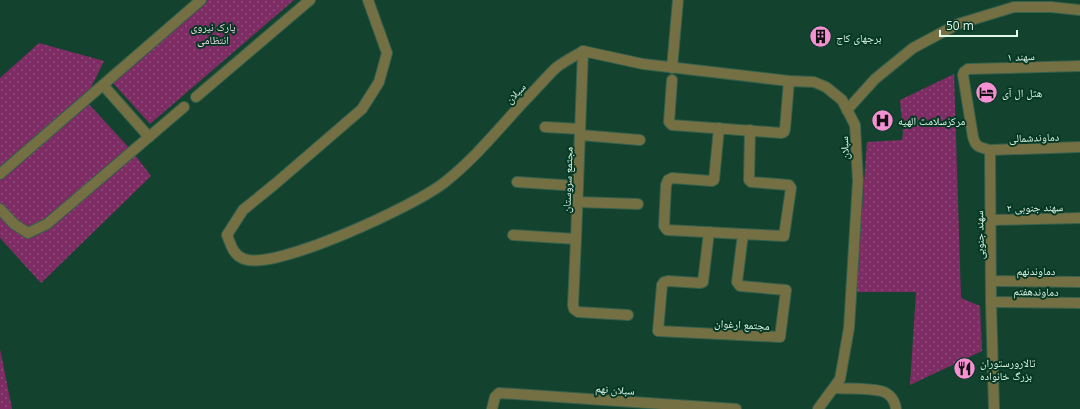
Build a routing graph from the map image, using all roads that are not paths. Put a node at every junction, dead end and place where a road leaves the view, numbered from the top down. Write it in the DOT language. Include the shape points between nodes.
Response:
graph roads {
  1 [pos="201,0"];
  2 [pos="310,0"];
  3 [pos="368,0"];
  4 [pos="678,0"];
  5 [pos="1080,10"];
  6 [pos="583,51"];
  7 [pos="1080,66"];
  8 [pos="672,68"];
  9 [pos="672,80"];
  10 [pos="789,81"];
  11 [pos="103,85"];
  12 [pos="196,97"];
  13 [pos="184,107"];
  14 [pos="847,110"];
  15 [pos="545,127"];
  16 [pos="719,128"];
  17 [pos="750,130"];
  18 [pos="580,132"];
  19 [pos="149,136"];
  20 [pos="640,140"];
  21 [pos="1080,147"];
  22 [pos="990,150"];
  23 [pos="0,174"];
  24 [pos="517,182"];
  25 [pos="578,186"];
  26 [pos="578,202"];
  27 [pos="638,204"];
  28 [pos="0,209"];
  29 [pos="1080,218"];
  30 [pos="990,220"];
  31 [pos="709,232"];
  32 [pos="743,234"];
  33 [pos="513,236"];
  34 [pos="576,239"];
  35 [pos="991,281"];
  36 [pos="1080,282"];
  37 [pos="991,302"];
  38 [pos="1080,303"];
  39 [pos="628,315"];
  40 [pos="834,388"];
  41 [pos="492,409"];
  42 [pos="736,409"];
  43 [pos="818,409"];
  44 [pos="896,409"];
  45 [pos="994,409"];
  1 -- 11 [label="street"];
  2 -- 12 [label="street"];
  3 -- 6 [label="street, سبلان" via="386,53 379,82 362,109 243,210 227,235 233,251 244,259 261,261 357,229 444,184 472,159 557,67"];
  4 -- 8 [label="street"];
  5 -- 14 [label="street" via="1014,7 958,24 913,48 874,79"];
  6 -- 8 [label="street, سبلان"];
  6 -- 18 [label="street, مجتمع سروستان"];
  7 -- 22 [label="street, سهند ۱" via="968,69 964,72 975,144"];
  8 -- 10 [label="street, سبلان"];
  9 -- 16 [label="street" via="670,124"];
  10 -- 14 [label="street, سبلان" via="814,82 826,87 842,100"];
  10 -- 17 [label="street" via="784,132"];
  11 -- 19 [label="street"];
  11 -- 23 [label="street"];
  13 -- 19 [label="street"];
  14 -- 40 [label="street, سبلان" via="855,125 858,181 849,328 840,379"];
  15 -- 18 [label="street"];
  16 -- 17 [label="street"];
  16 -- 31 [label="street" via="714,180 672,178 666,185 665,229"];
  17 -- 32 [label="street" via="749,180 789,185 791,188 784,236"];
  18 -- 20 [label="street"];
  18 -- 25 [label="street, مجتمع سروستان"];
  19 -- 28 [label="street" via="47,224 28,233 14,224"];
  21 -- 22 [label="street, دماوندشمالی"];
  22 -- 30 [label="street, سهند جنوبی"];
  24 -- 25 [label="street"];
  25 -- 26 [label="street, مجتمع سروستان"];
  26 -- 27 [label="street"];
  26 -- 34 [label="street, مجتمع سروستان"];
  29 -- 30 [label="street, سهند جنوبی ۲"];
  30 -- 35 [label="street, سهند جنوبی"];
  31 -- 32 [label="street"];
  31 -- 32 [label="street, مجتمع ارغوان" via="703,282 664,282 658,331 780,337 786,290 737,284"];
  33 -- 34 [label="street"];
  34 -- 39 [label="street, مجتمع سروستان" via="574,309 578,312"];
  35 -- 36 [label="street, دماوندنهم"];
  35 -- 37 [label="street, سهند جنوبی"];
  37 -- 38 [label="street, دماوندهفتم"];
  37 -- 45 [label="street, سهند جنوبی"];
  40 -- 43 [label="street, سبلان"];
  40 -- 44 [label="street" via="882,391 891,396"];
  41 -- 42 [label="street, سبلان نهم" via="495,397 499,393"];
}
